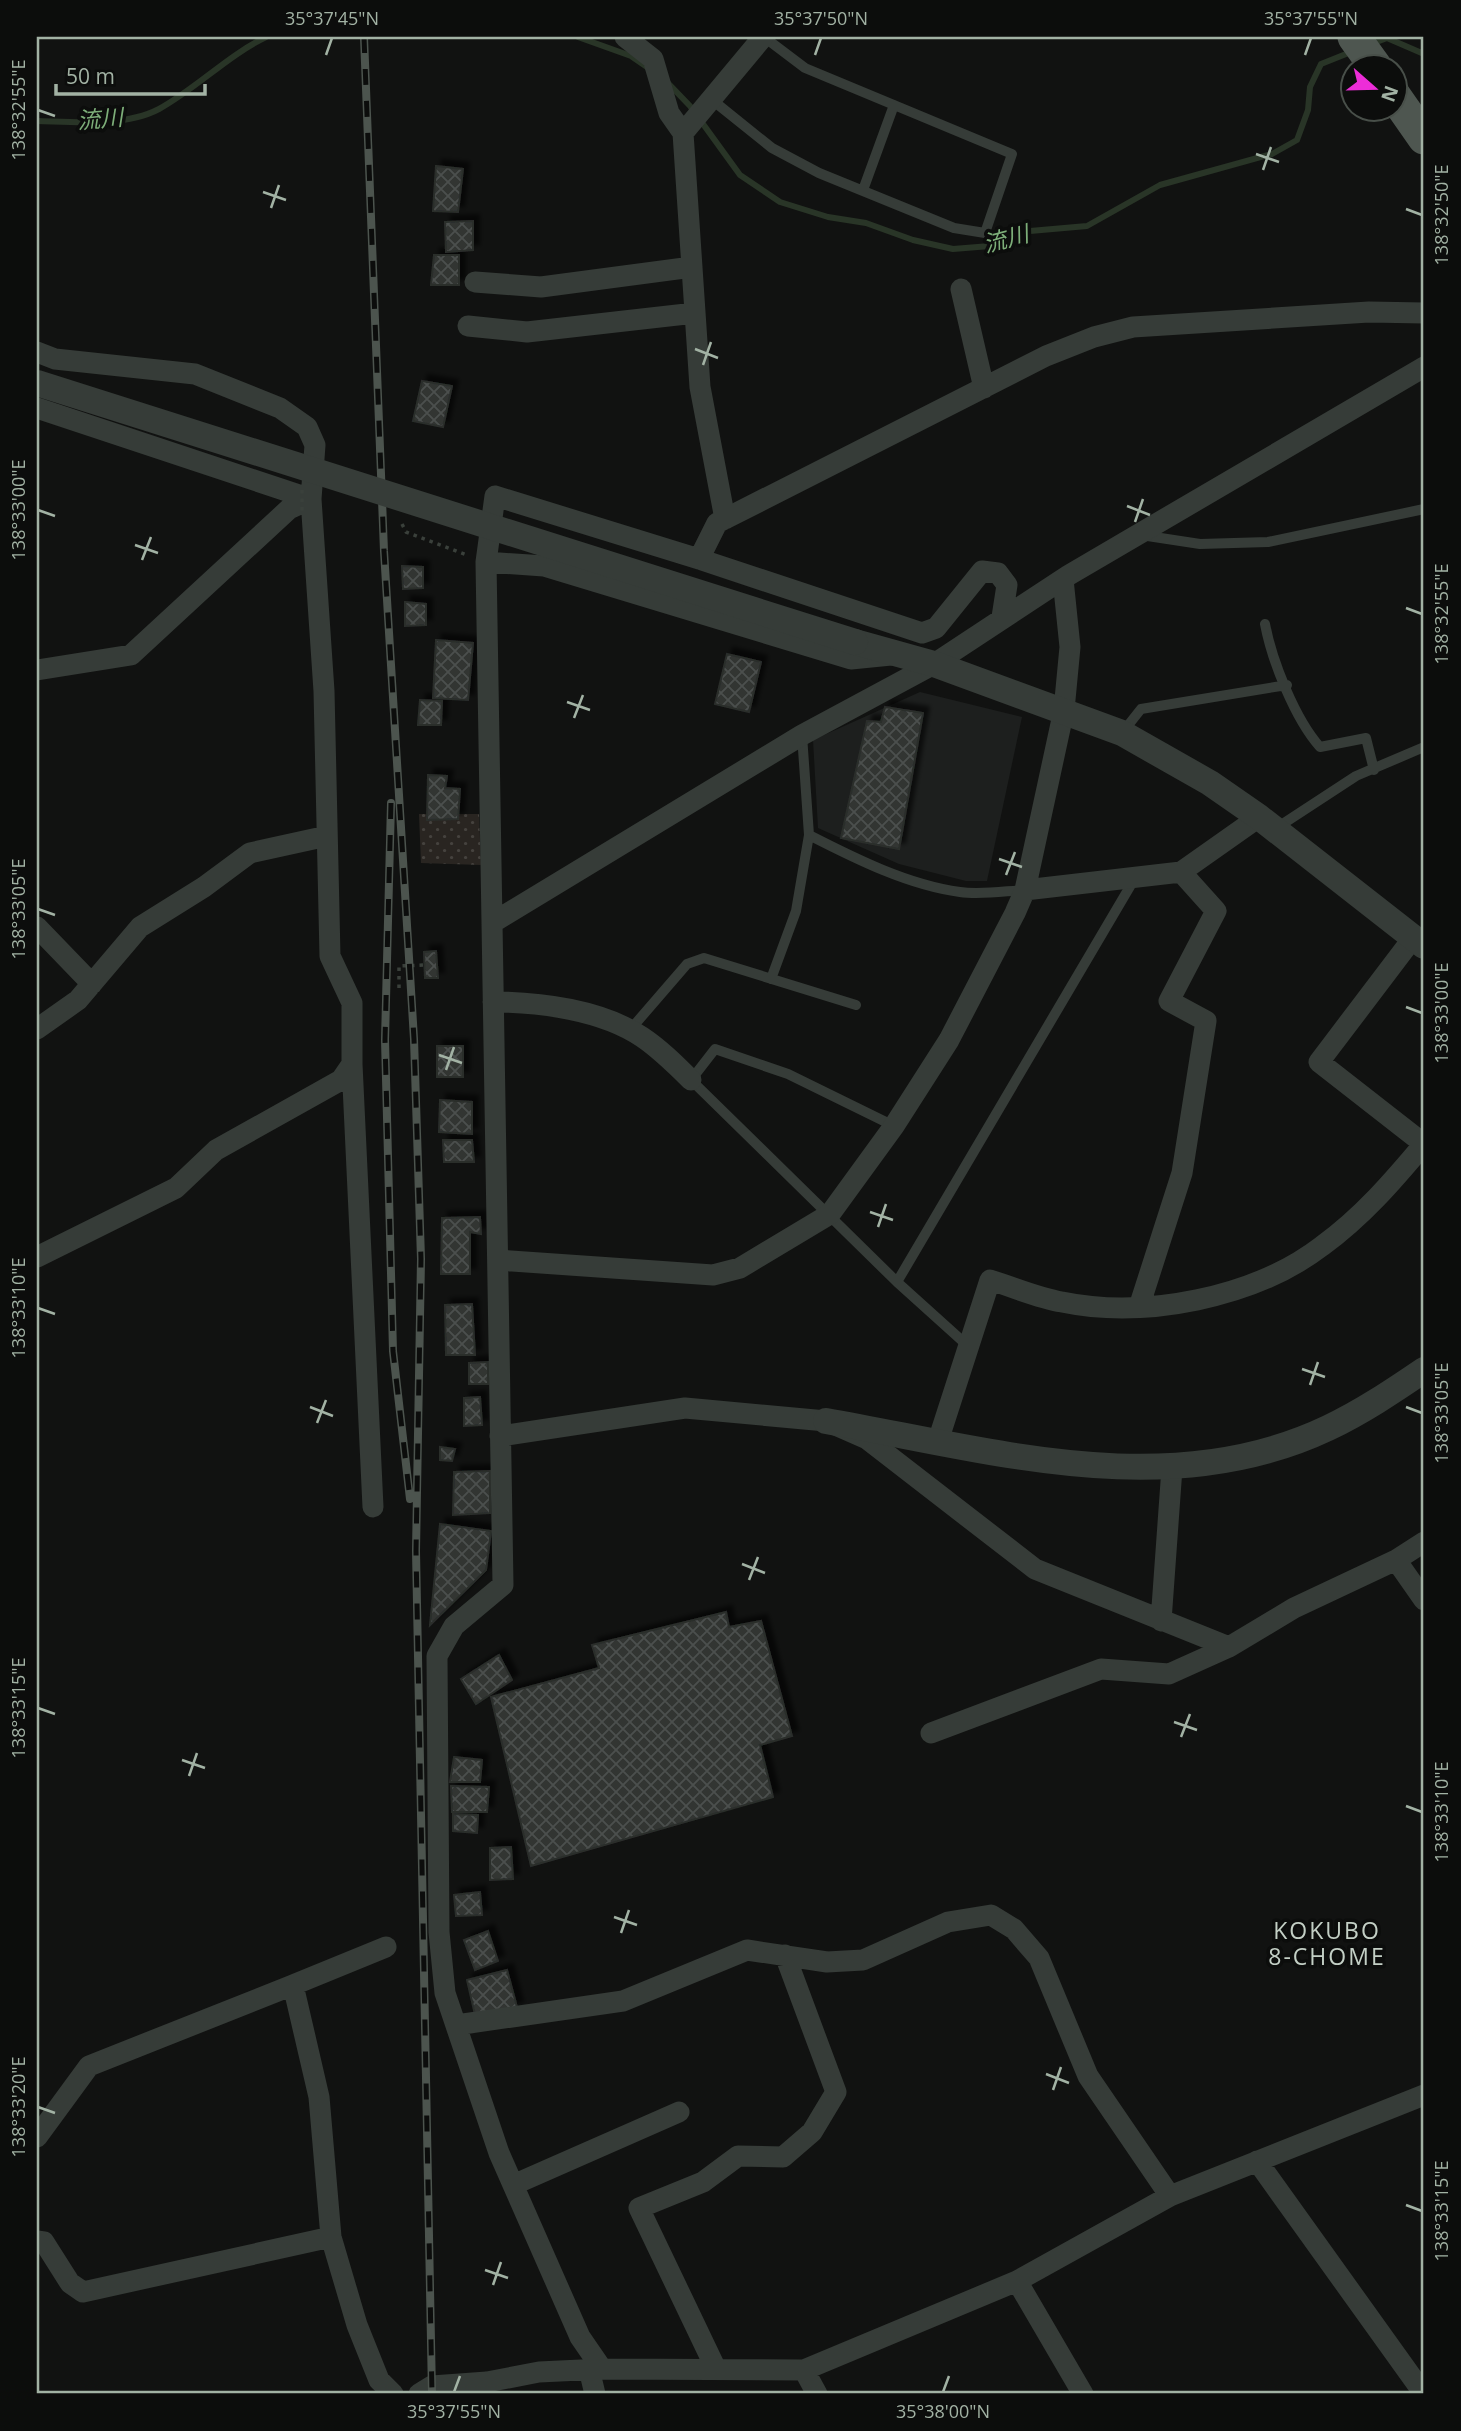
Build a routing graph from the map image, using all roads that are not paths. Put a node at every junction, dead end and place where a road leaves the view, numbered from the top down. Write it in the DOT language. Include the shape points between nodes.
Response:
graph roads {
  1 [pos="625,37"];
  2 [pos="764,37"];
  3 [pos="711,99"];
  4 [pos="894,104"];
  5 [pos="1408,114"];
  6 [pos="683,134"];
  7 [pos="1424,138"];
  8 [pos="863,190"];
  9 [pos="692,267"];
  10 [pos="475,282"];
  11 [pos="961,289"];
  12 [pos="695,313"];
  13 [pos="1424,313"];
  14 [pos="468,326"];
  15 [pos="37,352"];
  16 [pos="1424,367"];
  17 [pos="37,383"];
  18 [pos="984,388"];
  19 [pos="37,408"];
  20 [pos="305,501"];
  21 [pos="1424,509"];
  22 [pos="725,519"];
  23 [pos="1140,536"];
  24 [pos="699,559"];
  25 [pos="486,562"];
  26 [pos="1063,579"];
  27 [pos="1002,617"];
  28 [pos="1265,624"];
  29 [pos="900,654"];
  30 [pos="934,664"];
  31 [pos="37,670"];
  32 [pos="1287,685"];
  33 [pos="1064,710"];
  34 [pos="1122,733"];
  35 [pos="802,735"];
  36 [pos="1424,747"];
  37 [pos="1374,769"];
  38 [pos="1267,823"];
  39 [pos="809,835"];
  40 [pos="327,836"];
  41 [pos="1181,872"];
  42 [pos="1135,878"];
  43 [pos="1025,890"];
  44 [pos="492,923"];
  45 [pos="37,927"];
  46 [pos="1419,942"];
  47 [pos="771,979"];
  48 [pos="92,984"];
  49 [pos="493,1002"];
  50 [pos="856,1005"];
  51 [pos="37,1028"];
  52 [pos="630,1031"];
  53 [pos="352,1064"];
  54 [pos="691,1080"];
  55 [pos="894,1126"];
  56 [pos="1424,1144"];
  57 [pos="830,1214"];
  58 [pos="37,1257"];
  59 [pos="498,1260"];
  60 [pos="897,1282"];
  61 [pos="1139,1307"];
  62 [pos="968,1346"];
  63 [pos="1424,1370"];
  64 [pos="826,1421"];
  65 [pos="500,1436"];
  66 [pos="938,1441"];
  67 [pos="1172,1468"];
  68 [pos="373,1507"];
  69 [pos="1424,1542"];
  70 [pos="1396,1560"];
  71 [pos="1424,1600"];
  72 [pos="1161,1621"];
  73 [pos="1228,1647"];
  74 [pos="931,1732"];
  75 [pos="386,1947"];
  76 [pos="785,1955"];
  77 [pos="293,1985"];
  78 [pos="456,2025"];
  79 [pos="1424,2095"];
  80 [pos="679,2112"];
  81 [pos="37,2137"];
  82 [pos="1257,2161"];
  83 [pos="513,2185"];
  84 [pos="1170,2196"];
  85 [pos="331,2237"];
  86 [pos="37,2241"];
  87 [pos="1017,2281"];
  88 [pos="595,2369"];
  89 [pos="716,2369"];
  90 [pos="804,2370"];
  91 [pos="393,2394"];
  92 [pos="419,2394"];
  93 [pos="595,2394"];
  94 [pos="817,2394"];
  95 [pos="1083,2394"];
  96 [pos="1424,2394"];
  1 -- 6 [label="street" via="653,59 669,113"];
  2 -- 3 [label="street"];
  2 -- 4 [label="lane" via="805,68"];
  3 -- 6 [label="street"];
  3 -- 8 [label="lane" via="772,148"];
  4 -- 8 [label="lane"];
  4 -- 8 [label="lane" via="1012,154 985,233 954,228"];
  5 -- 7 [label="main road"];
  6 -- 9 [label="street"];
  9 -- 10 [label="street" via="541,287"];
  9 -- 12 [label="street"];
  11 -- 18 [label="street"];
  12 -- 14 [label="street" via="527,332"];
  12 -- 22 [label="street" via="700,387"];
  13 -- 18 [label="street" via="1369,312 1133,327 1058,351"];
  15 -- 20 [label="street" via="55,359 195,374 280,408 307,427 315,445"];
  16 -- 23 [label="street"];
  17 -- 29 [label="street, bridge"];
  18 -- 22 [label="street"];
  19 -- 20 [label="street"];
  20 -- 31 [label="street" via="289,509 131,655"];
  20 -- 40 [label="street" via="324,691"];
  21 -- 23 [label="lane" via="1268,542 1200,544"];
  22 -- 24 [label="street" via="717,523"];
  23 -- 26 [label="street"];
  24 -- 25 [label="street" via="495,496"];
  24 -- 27 [label="street" via="922,634 936,628 982,571 998,573 1007,585"];
  25 -- 29 [label="street" via="544,566 851,659"];
  25 -- 44 [label="street"];
  26 -- 27 [label="street"];
  26 -- 33 [label="street" via="1070,647"];
  27 -- 30 [label="street"];
  28 -- 32 [label="lane" via="1269,648"];
  29 -- 30 [label="street"];
  30 -- 33 [label="street"];
  30 -- 35 [label="street"];
  32 -- 34 [label="lane" via="1141,709"];
  32 -- 37 [label="lane" via="1307,732 1320,747 1366,738"];
  33 -- 34 [label="street"];
  33 -- 43 [label="street"];
  34 -- 38 [label="street" via="1210,783"];
  35 -- 39 [label="lane"];
  35 -- 44 [label="street"];
  36 -- 37 [label="lane"];
  37 -- 38 [label="lane"];
  38 -- 41 [label="street"];
  38 -- 46 [label="street"];
  39 -- 43 [label="lane" via="860,860 934,886 962,892"];
  39 -- 47 [label="lane" via="796,911"];
  40 -- 48 [label="street" via="250,853 140,927"];
  40 -- 53 [label="street" via="330,956 352,1003"];
  41 -- 42 [label="street"];
  41 -- 61 [label="street" via="1216,911 1169,1001 1206,1021 1182,1172"];
  42 -- 43 [label="street"];
  42 -- 60 [label="lane"];
  43 -- 55 [label="street" via="949,1041"];
  44 -- 49 [label="street"];
  45 -- 48 [label="street"];
  46 -- 56 [label="street" via="1319,1062"];
  47 -- 50 [label="lane"];
  47 -- 52 [label="lane" via="704,958 687,964"];
  48 -- 51 [label="street" via="78,1000"];
  49 -- 52 [label="street" via="572,1012"];
  49 -- 59 [label="street"];
  52 -- 54 [label="street"];
  53 -- 58 [label="street" via="341,1080 216,1150 176,1188"];
  53 -- 68 [label="street"];
  54 -- 55 [label="lane" via="715,1049 788,1074"];
  54 -- 57 [label="lane"];
  55 -- 57 [label="street"];
  56 -- 61 [label="street" via="1376,1200 1321,1248 1234,1291"];
  57 -- 59 [label="street" via="740,1268 713,1275"];
  57 -- 60 [label="lane"];
  59 -- 65 [label="street"];
  60 -- 62 [label="lane"];
  61 -- 62 [label="street" via="1060,1302 990,1280"];
  62 -- 66 [label="street"];
  63 -- 67 [label="street" via="1328,1429 1272,1449"];
  64 -- 65 [label="street" via="685,1408"];
  64 -- 66 [label="street"];
  64 -- 72 [label="street" via="867,1439 1035,1569"];
  65 -- 78 [label="street" via="503,1585 454,1626 437,1656 439,1932 445,1993"];
  66 -- 67 [label="street" via="1081,1466"];
  67 -- 72 [label="street"];
  69 -- 70 [label="street"];
  70 -- 71 [label="street"];
  70 -- 73 [label="street" via="1294,1608"];
  72 -- 73 [label="street"];
  73 -- 74 [label="street" via="1169,1674 1101,1669"];
  75 -- 77 [label="street"];
  76 -- 78 [label="street" via="747,1950 623,2001"];
  76 -- 84 [label="street" via="827,1962 863,1960 948,1922 991,1915 1014,1929 1039,1958 1088,2076"];
  76 -- 89 [label="street" via="836,2092 812,2132 783,2157 738,2156 703,2182 639,2208"];
  77 -- 81 [label="street" via="89,2066"];
  77 -- 85 [label="street" via="319,2096"];
  78 -- 83 [label="street"];
  79 -- 82 [label="street"];
  80 -- 83 [label="street"];
  82 -- 84 [label="street"];
  82 -- 96 [label="street"];
  83 -- 88 [label="street"];
  84 -- 87 [label="street"];
  85 -- 86 [label="street" via="83,2292 70,2283 44,2242"];
  85 -- 91 [label="street" via="356,2325 379,2380"];
  87 -- 90 [label="street"];
  87 -- 95 [label="street"];
  88 -- 89 [label="street"];
  88 -- 92 [label="street" via="432,2386"];
  88 -- 93 [label="street"];
  89 -- 90 [label="street"];
  90 -- 94 [label="street"];
}
